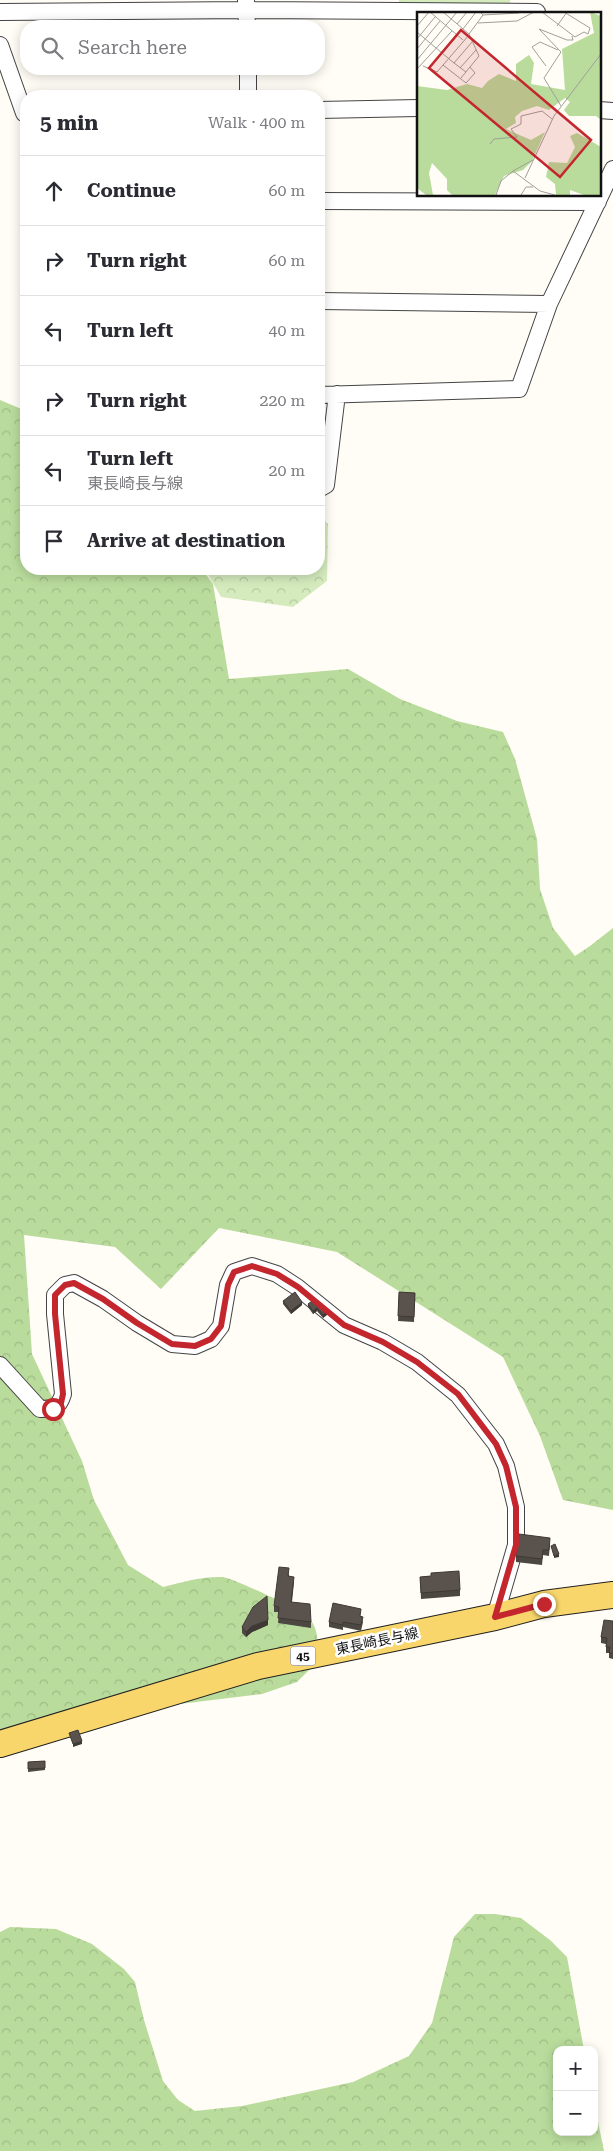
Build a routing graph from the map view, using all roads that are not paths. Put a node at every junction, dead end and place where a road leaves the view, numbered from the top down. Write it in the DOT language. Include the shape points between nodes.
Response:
graph roads {
  1 [pos="247,5"];
  2 [pos="537,9"];
  3 [pos="0,12"];
  4 [pos="247,20"];
  5 [pos="0,45"];
  6 [pos="248,75"];
  7 [pos="248,90"];
  8 [pos="20,102"];
  9 [pos="417,108"];
  10 [pos="325,110"];
  11 [pos="600,110"];
  12 [pos="613,111"];
  13 [pos="613,170"];
  14 [pos="325,201"];
  15 [pos="598,202"];
  16 [pos="325,301"];
  17 [pos="549,304"];
  18 [pos="325,394"];
  19 [pos="337,394"];
  20 [pos="325,486"];
  21 [pos="0,1365"];
  22 [pos="613,1595"];
  23 [pos="495,1617"];
  24 [pos="0,1744"];
  1 -- 2 [label="street"];
  1 -- 3 [label="street"];
  1 -- 4 [label="street"];
  5 -- 8 [label="street"];
  6 -- 7 [label="street"];
  9 -- 10 [label="street"];
  11 -- 12 [label="street"];
  13 -- 15 [label="street"];
  14 -- 15 [label="street"];
  15 -- 17 [label="street"];
  16 -- 17 [label="street"];
  17 -- 19 [label="street" via="519,389"];
  18 -- 19 [label="street"];
  19 -- 20 [label="street"];
  21 -- 23 [label="street" via="40,1409 53,1409 61,1403 63,1394 55,1295 65,1285 74,1283 172,1344 195,1346 211,1339 221,1326 228,1285 234,1272 252,1266 277,1274 344,1325 417,1362 458,1394 496,1444 506,1466 516,1507 516,1545"];
  22 -- 23 [label="main road, 東長崎長与線 / 45" via="544,1604"];
  23 -- 24 [label="main road, 東長崎長与線 / 45" via="258,1666"];
}
